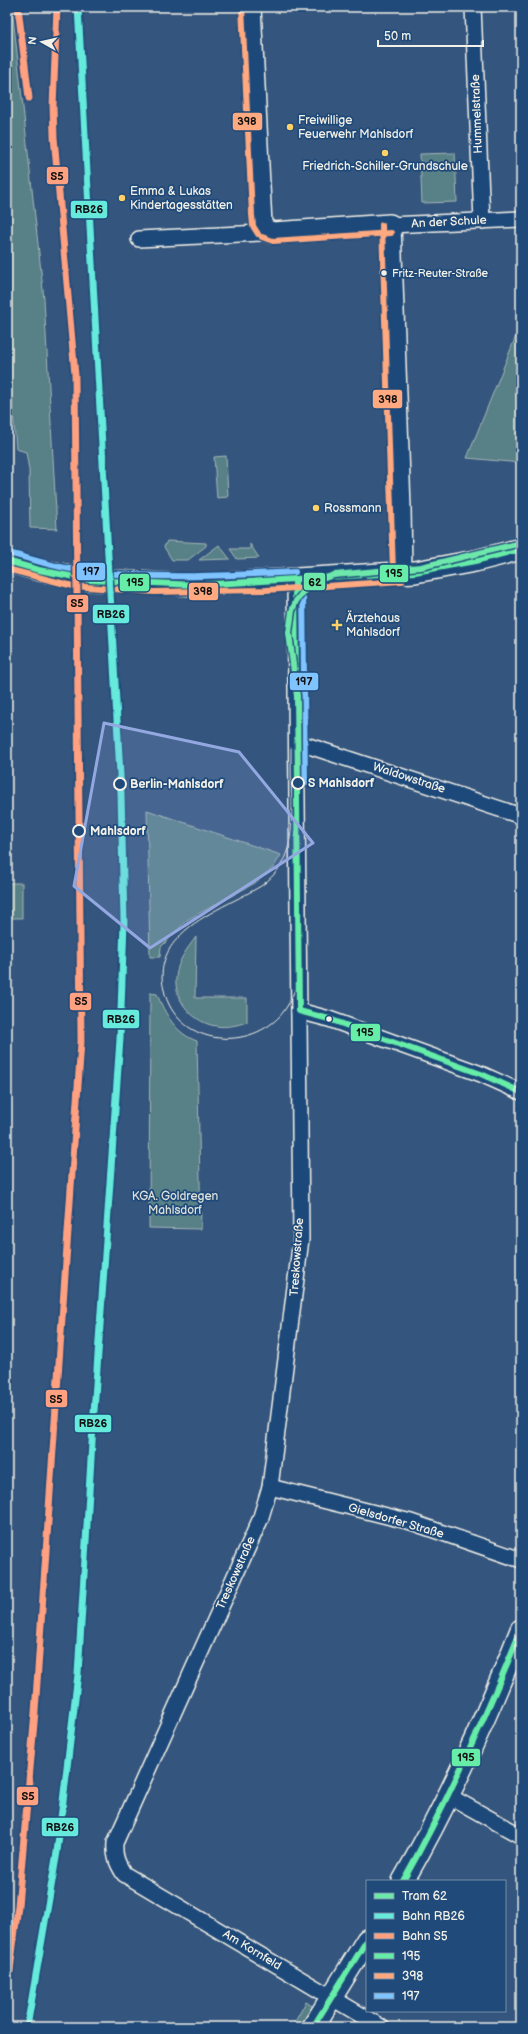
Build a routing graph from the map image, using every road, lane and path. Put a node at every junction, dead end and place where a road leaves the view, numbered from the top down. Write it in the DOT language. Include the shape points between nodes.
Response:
graph roads {
  1 [pos="250,7"];
  2 [pos="473,7"];
  3 [pos="521,218"];
  4 [pos="482,221"];
  5 [pos="390,225"];
  6 [pos="265,230"];
  7 [pos="139,239"];
  8 [pos="521,549"];
  9 [pos="7,561"];
  10 [pos="401,573"];
  11 [pos="296,580"];
  12 [pos="297,742"];
  13 [pos="521,816"];
  14 [pos="299,1011"];
  15 [pos="521,1092"];
  16 [pos="270,1487"];
  17 [pos="521,1560"];
  18 [pos="521,1630"];
  19 [pos="449,1796"];
  20 [pos="521,1836"];
  21 [pos="124,1874"];
  22 [pos="404,1880"];
  23 [pos="366,1942"];
  24 [pos="332,1997"];
  25 [pos="313,2027"];
  26 [pos="381,2027"];
  1 -- 6 [label="street" via="260,215"];
  2 -- 4 [label="street, Hummelstraße"];
  3 -- 4 [label="street, An der Schule"];
  4 -- 5 [label="street, An der Schule"];
  5 -- 6 [label="street, An der Schule" via="285,232"];
  5 -- 10 [label="street"];
  6 -- 7 [label="street, An der Schule" via="261,233"];
  8 -- 10 [label="street" via="442,568"];
  9 -- 11 [label="street" via="74,578 121,582 196,585"];
  10 -- 11 [label="street"];
  11 -- 12 [label="street, Treskowstraße"];
  12 -- 13 [label="street, Waldowstraße"];
  12 -- 14 [label="street, Treskowstraße"];
  14 -- 15 [label="street" via="329,1019 481,1074"];
  14 -- 16 [label="street, Treskowstraße" via="301,1239"];
  16 -- 17 [label="street, Gielsdorfer Straße" via="411,1522"];
  16 -- 21 [label="street, Treskowstraße" via="260,1520 115,1843 114,1854"];
  18 -- 19 [label="street" via="478,1736"];
  19 -- 20 [label="street"];
  19 -- 22 [label="street"];
  21 -- 24 [label="street, Am Kornfeld"];
  23 -- 24 [label="street"];
  24 -- 25 [label="street"];
  24 -- 26 [label="street, Am Kornfeld"];
}
